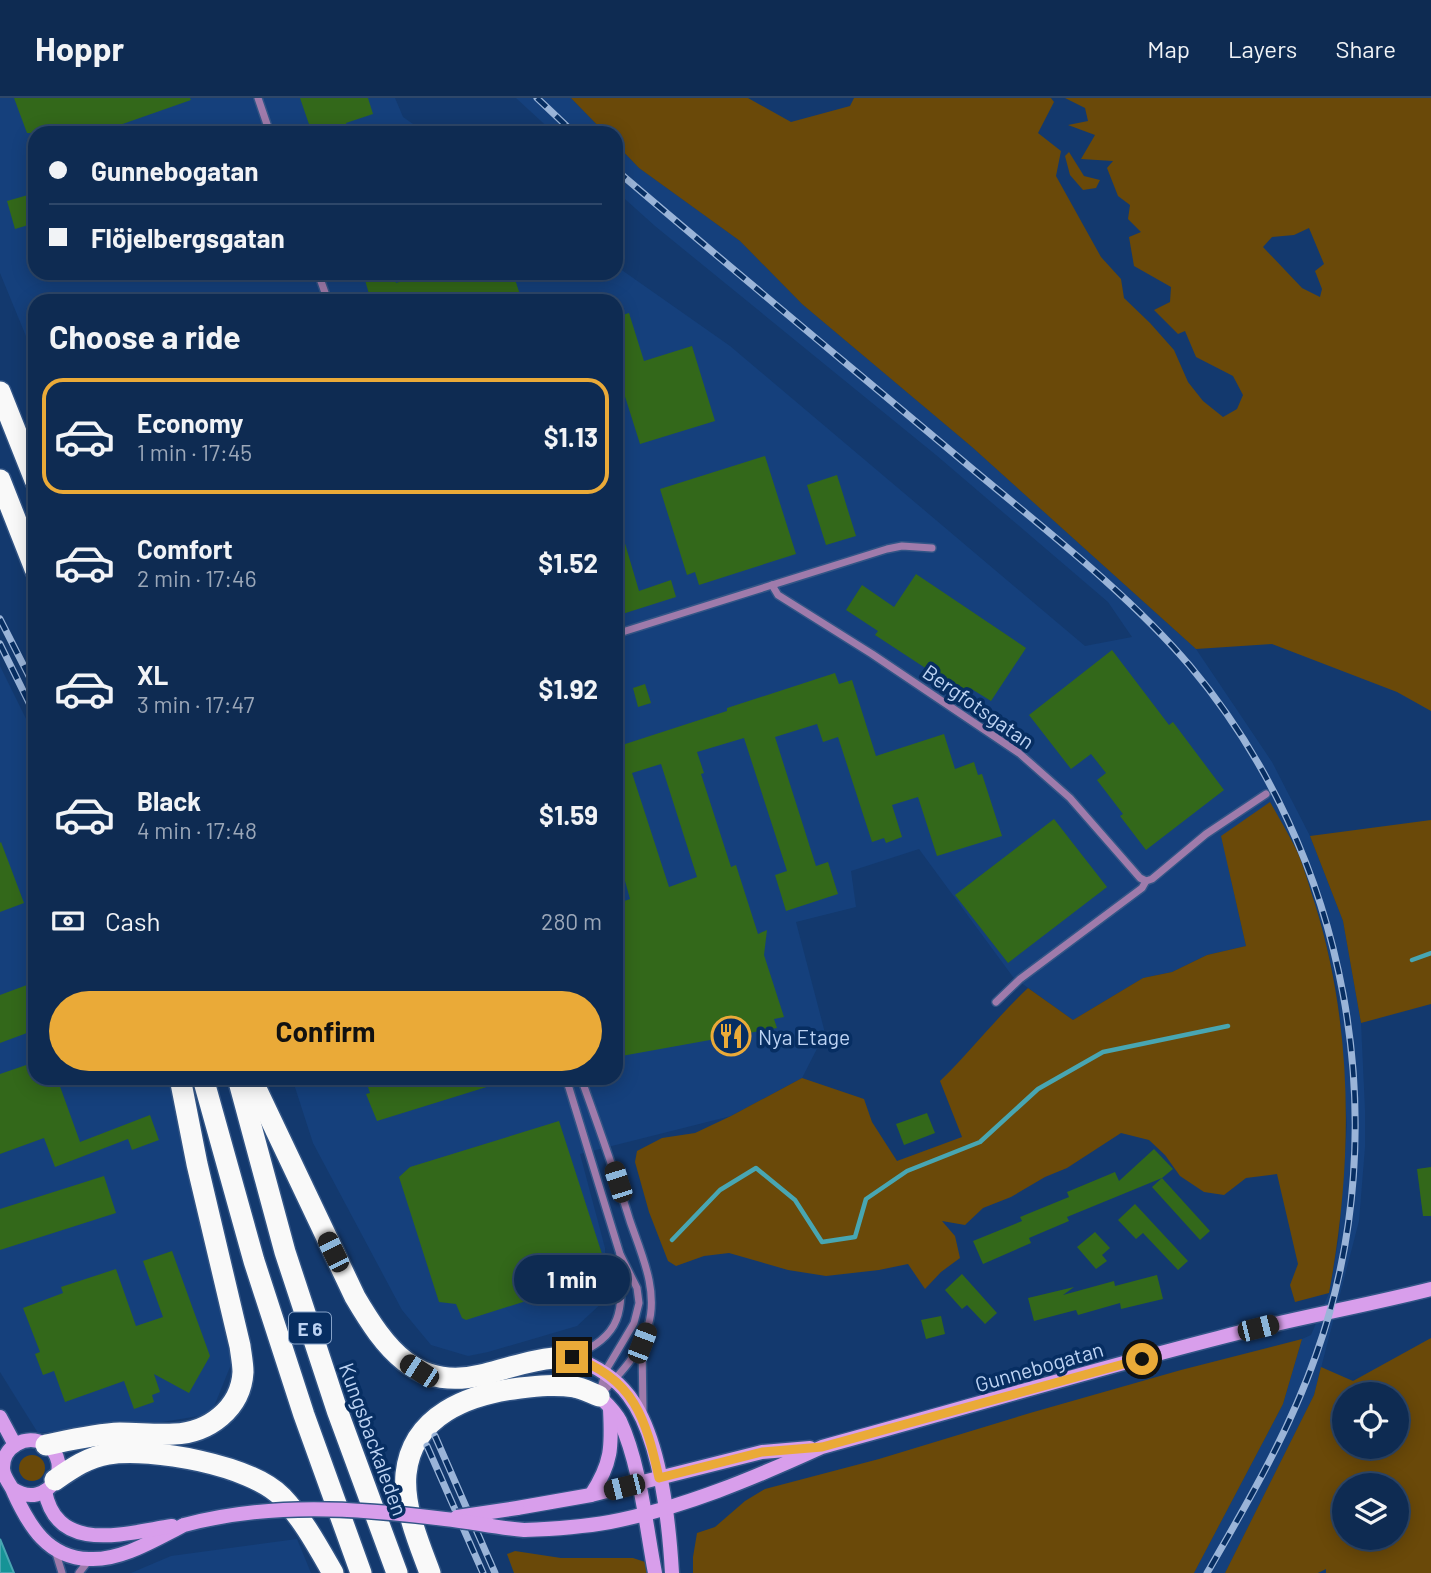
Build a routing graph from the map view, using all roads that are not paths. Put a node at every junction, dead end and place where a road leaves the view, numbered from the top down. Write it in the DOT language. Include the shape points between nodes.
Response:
graph roads {
  1 [pos="258,98"];
  2 [pos="268,126"];
  3 [pos="0,392"];
  4 [pos="28,462"];
  5 [pos="0,481"];
  6 [pos="932,548"];
  7 [pos="28,551"];
  8 [pos="772,585"];
  9 [pos="623,632"];
  10 [pos="1265,794"];
  11 [pos="1146,881"];
  12 [pos="996,1002"];
  13 [pos="181,1085"];
  14 [pos="205,1085"];
  15 [pos="239,1085"];
  16 [pos="254,1085"];
  17 [pos="568,1085"];
  18 [pos="583,1085"];
  19 [pos="620,1255"];
  20 [pos="1431,1289"];
  21 [pos="642,1343"];
  22 [pos="572,1357"];
  23 [pos="610,1377"];
  24 [pos="605,1402"];
  25 [pos="0,1417"];
  26 [pos="643,1417"];
  27 [pos="15,1445"];
  28 [pos="46,1445"];
  29 [pos="822,1447"];
  30 [pos="659,1478"];
  31 [pos="638,1483"];
  32 [pos="50,1485"];
  33 [pos="13,1489"];
  34 [pos="591,1495"];
  35 [pos="665,1508"];
  36 [pos="645,1513"];
  37 [pos="446,1519"];
  38 [pos="153,1534"];
  39 [pos="55,1550"];
  40 [pos="89,1559"];
  41 [pos="62,1573"];
  42 [pos="79,1573"];
  43 [pos="333,1573"];
  44 [pos="361,1573"];
  45 [pos="397,1573"];
  46 [pos="430,1573"];
  47 [pos="655,1573"];
  48 [pos="672,1573"];
  1 -- 2 [label="street"];
  3 -- 4 [label="highway"];
  5 -- 7 [label="highway"];
  6 -- 8 [label="street" via="887,549"];
  8 -- 9 [label="street"];
  8 -- 11 [label="street, Bergfotsgatan" via="778,595 1019,753 1070,798"];
  10 -- 11 [label="street"];
  11 -- 12 [label="street"];
  13 -- 28 [label="highway" via="240,1346 243,1372 239,1390 221,1418 194,1431 117,1433"];
  14 -- 44 [label="highway, E 6" via="254,1261"];
  15 -- 45 [label="highway, Kungsbackaleden / E 6" via="285,1252"];
  16 -- 22 [label="highway" via="355,1297 402,1360 419,1371 459,1380 536,1359"];
  17 -- 19 [label="street"];
  18 -- 21 [label="street" via="648,1278 651,1307"];
  19 -- 22 [label="street" via="621,1297 615,1322 601,1343"];
  19 -- 23 [label="street" via="634,1280 639,1303"];
  20 -- 29 [label="main road, Gunnebogatan" via="1216,1338"];
  21 -- 23 [label="street" via="630,1363"];
  21 -- 26 [label="street"];
  22 -- 23 [label="main road"];
  23 -- 24 [label="street"];
  23 -- 26 [label="main road"];
  24 -- 31 [label="main road" via="622,1427"];
  24 -- 34 [label="main road" via="609,1459"];
  24 -- 46 [label="highway" via="577,1387 502,1390 465,1401 428,1424 406,1475 410,1510"];
  25 -- 27 [label="main road"];
  26 -- 30 [label="main road"];
  27 -- 28 [label="main road" via="30,1440"];
  27 -- 33 [label="main road" via="3,1465"];
  28 -- 32 [label="main road" via="57,1461 58,1473"];
  29 -- 30 [label="main road, Gunnebogatan" via="762,1452"];
  29 -- 35 [label="main road, Gunnebogatan"];
  30 -- 31 [label="main road, Gunnebogatan"];
  30 -- 35 [label="main road"];
  31 -- 34 [label="main road, Gunnebogatan"];
  31 -- 36 [label="main road"];
  32 -- 33 [label="main road" via="29,1495"];
  32 -- 38 [label="main road, Gunnebogatan" via="48,1508 72,1531"];
  32 -- 43 [label="highway" via="93,1458 123,1453 174,1457 236,1471 281,1496"];
  33 -- 39 [label="main road" via="31,1527"];
  34 -- 37 [label="main road, Gunnebogatan, bridge"];
  35 -- 36 [label="main road, Gunnebogatan"];
  35 -- 48 [label="main road"];
  36 -- 37 [label="main road, Gunnebogatan, bridge" via="569,1528 524,1530"];
  36 -- 47 [label="main road"];
  37 -- 38 [label="main road, Gunnebogatan, bridge" via="265,1509 220,1515"];
  38 -- 40 [label="main road" via="108,1558"];
  39 -- 40 [label="main road"];
  39 -- 41 [label="street"];
  40 -- 42 [label="street"];
}
